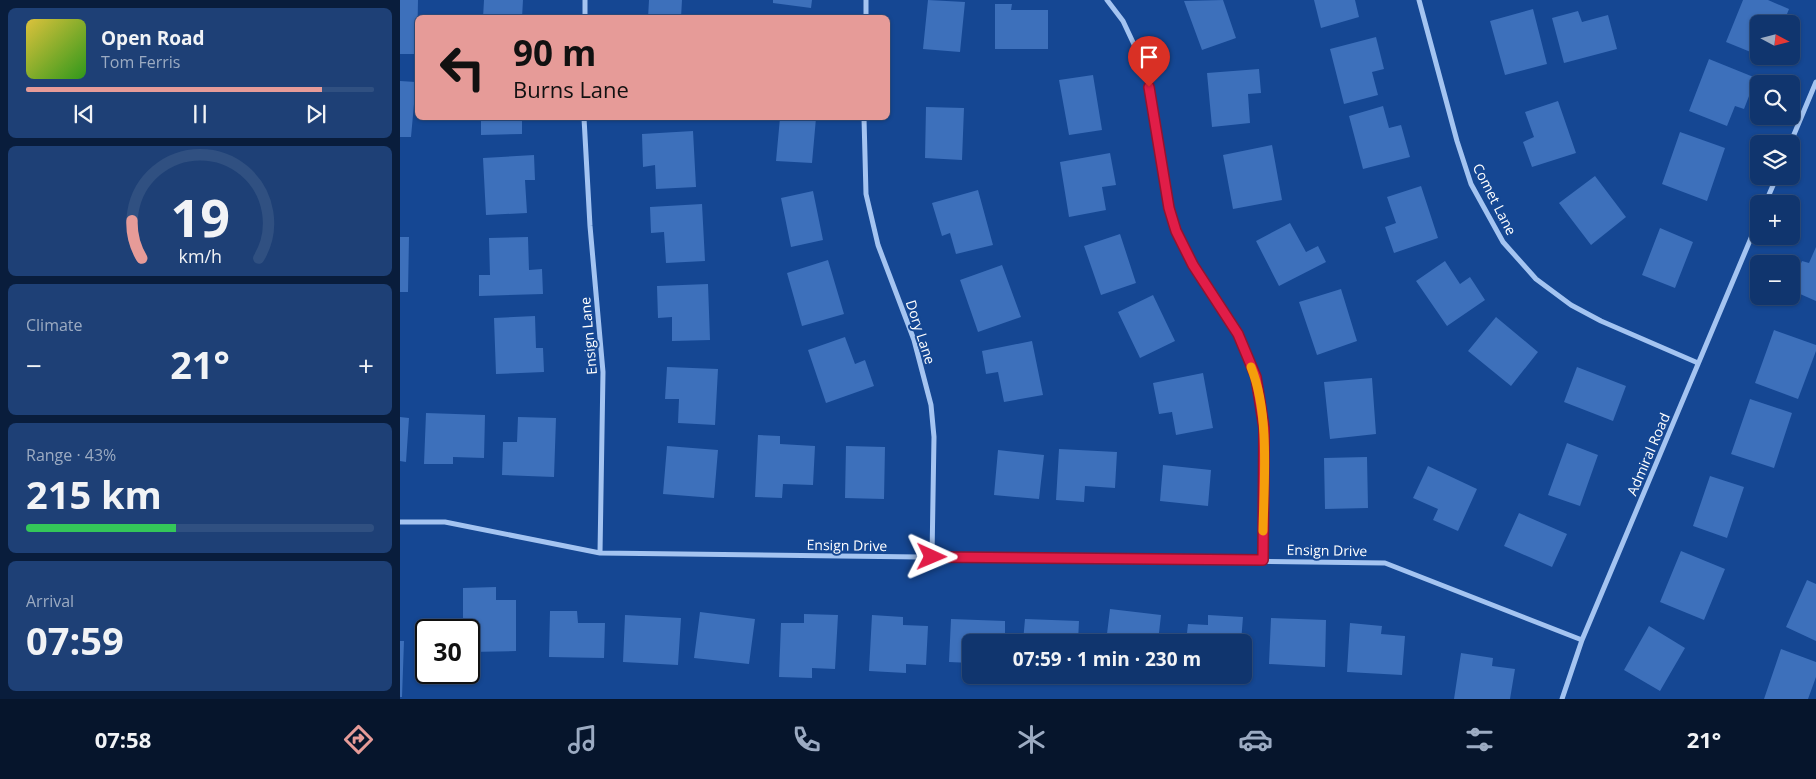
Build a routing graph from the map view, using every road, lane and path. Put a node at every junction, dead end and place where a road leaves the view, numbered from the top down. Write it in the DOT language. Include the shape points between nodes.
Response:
graph roads {
  1 [pos="585,0"];
  2 [pos="866,0"];
  3 [pos="1107,0"];
  4 [pos="1419,0"];
  5 [pos="585,15"];
  6 [pos="866,15"];
  7 [pos="1816,82"];
  8 [pos="584,120"];
  9 [pos="864,120"];
  10 [pos="1794,135"];
  11 [pos="1750,240"];
  12 [pos="1698,363"];
  13 [pos="400,522"];
  14 [pos="600,553"];
  15 [pos="932,557"];
  16 [pos="1263,560"];
  17 [pos="1582,640"];
  18 [pos="1562,699"];
  1 -- 5 [label="street"];
  2 -- 6 [label="street"];
  3 -- 16 [label="street" via="1123,21 1146,70 1169,208 1176,231 1193,265 1238,334 1256,377 1264,428"];
  4 -- 12 [label="street, Comet Lane" via="1456,141 1472,184 1503,242 1536,279 1571,305"];
  7 -- 10 [label="street"];
  8 -- 14 [label="street, Ensign Lane" via="603,372"];
  9 -- 15 [label="street, Dory Lane" via="866,194 878,245 914,340 931,405 934,437"];
  11 -- 12 [label="street, Admiral Road"];
  12 -- 17 [label="street, Admiral Road"];
  13 -- 14 [label="street, Ensign Drive" via="445,522"];
  14 -- 15 [label="street, Ensign Drive"];
  15 -- 16 [label="street, Ensign Drive"];
  16 -- 17 [label="street, Ensign Drive" via="1386,563"];
  17 -- 18 [label="street, Admiral Road"];
}
